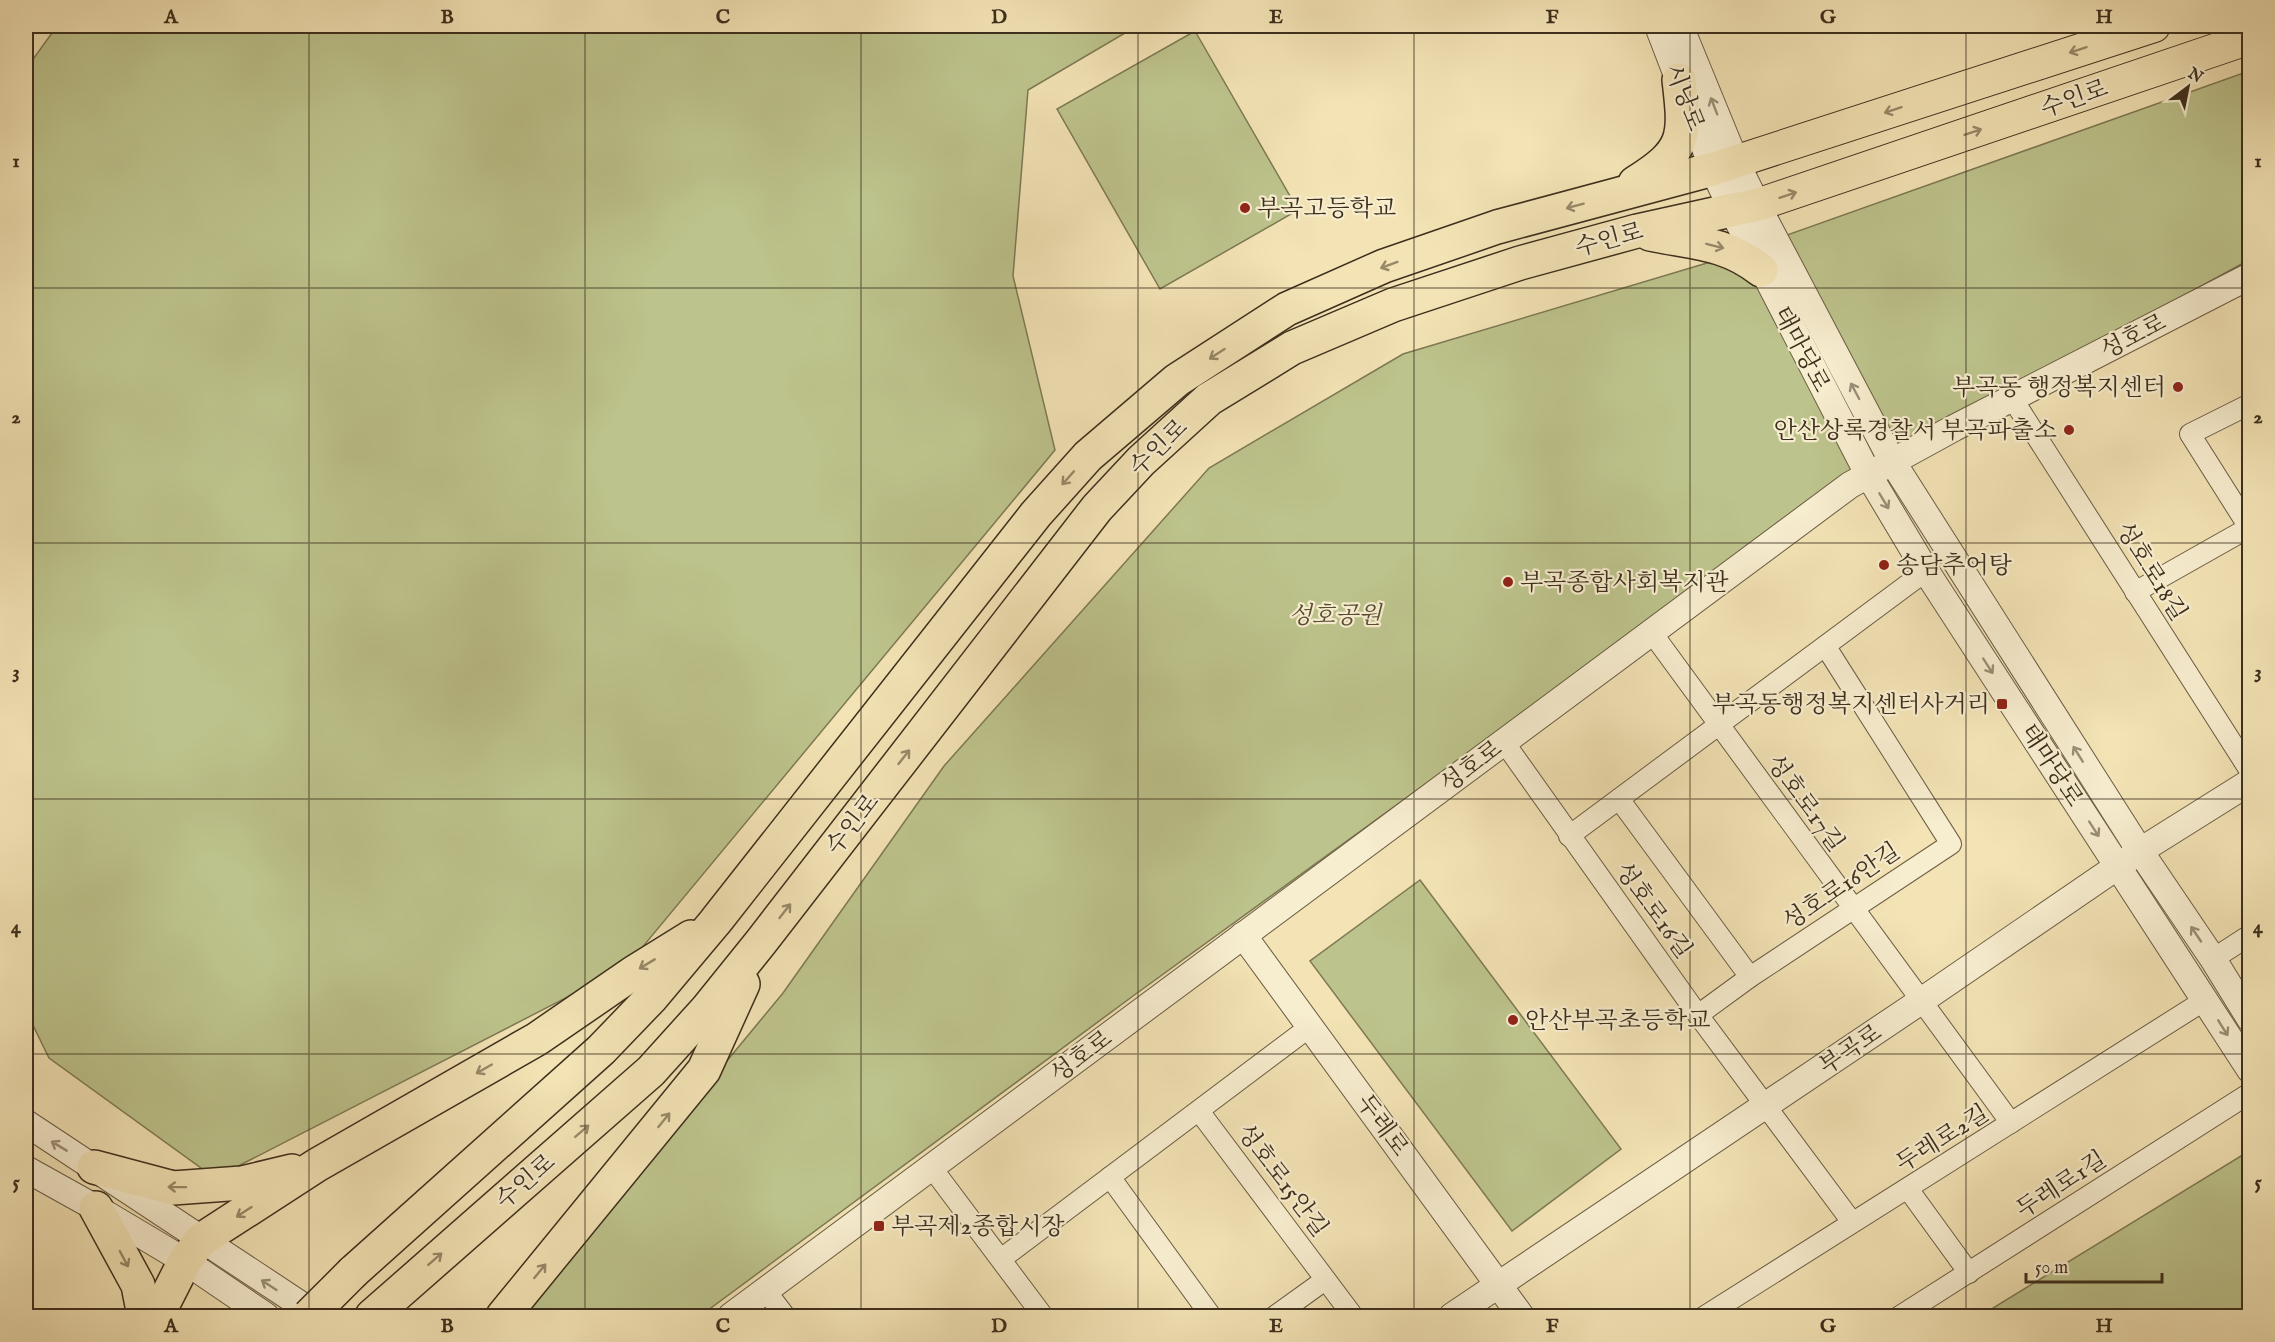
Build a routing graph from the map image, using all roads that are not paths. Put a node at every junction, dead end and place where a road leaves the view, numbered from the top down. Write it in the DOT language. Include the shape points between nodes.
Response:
graph roads {
  1 [pos="1658,26"];
  2 [pos="1680,26"];
  3 [pos="2154,26"];
  4 [pos="2250,38"];
  5 [pos="1679,80"];
  6 [pos="1724,165"];
  7 [pos="1617,194"];
  8 [pos="1744,208"];
  9 [pos="1636,231"];
  10 [pos="1761,270"];
  11 [pos="2250,276"];
  12 [pos="2012,398"];
  13 [pos="2250,404"];
  14 [pos="1892,461"];
  15 [pos="1868,474"];
  16 [pos="2249,528"];
  17 [pos="1926,571"];
  18 [pos="2135,592"];
  19 [pos="1652,633"];
  20 [pos="1826,647"];
  21 [pos="1718,724"];
  22 [pos="1504,742"];
  23 [pos="2250,771"];
  24 [pos="2250,782"];
  25 [pos="1619,799"];
  26 [pos="1569,836"];
  27 [pos="2140,851"];
  28 [pos="2118,867"];
  29 [pos="1852,908"];
  30 [pos="715,922"];
  31 [pos="1243,935"];
  32 [pos="2250,935"];
  33 [pos="761,942"];
  34 [pos="2212,959"];
  35 [pos="1750,977"];
  36 [pos="2205,1000"];
  37 [pos="1921,1001"];
  38 [pos="1698,1015"];
  39 [pos="2250,1019"];
  40 [pos="1311,1026"];
  41 [pos="2250,1070"];
  42 [pos="2250,1093"];
  43 [pos="1766,1106"];
  44 [pos="1199,1111"];
  45 [pos="26,1123"];
  46 [pos="2012,1123"];
  47 [pos="317,1165"];
  48 [pos="94,1167"];
  49 [pos="932,1168"];
  50 [pos="26,1169"];
  51 [pos="1110,1177"];
  52 [pos="1908,1190"];
  53 [pos="96,1208"];
  54 [pos="1852,1222"];
  55 [pos="193,1251"];
  56 [pos="1000,1259"];
  57 [pos="1969,1273"];
  58 [pos="1325,1280"];
  59 [pos="1499,1284"];
  60 [pos="766,1291"];
  61 [pos="382,1307"];
  62 [pos="144,1317"];
  63 [pos="157,1317"];
  64 [pos="266,1317"];
  65 [pos="309,1317"];
  66 [pos="318,1317"];
  67 [pos="503,1317"];
  68 [pos="731,1317"];
  69 [pos="785,1317"];
  70 [pos="1043,1317"];
  71 [pos="1211,1317"];
  72 [pos="1275,1317"];
  73 [pos="1353,1317"];
  74 [pos="1452,1317"];
  75 [pos="1521,1317"];
  76 [pos="1705,1317"];
  77 [pos="1900,1317"];
  1 -- 5 [label="street, 시낭로"];
  6 -- 2 [label="street, 시낭로, one-way"];
  3 -- 6 [label="main road, 수인로, one-way"];
  8 -- 4 [label="main road, 수인로, one-way"];
  5 -- 6 [label="street, 시낭로"];
  5 -- 7 [label="highway" via="1683,122 1678,145 1665,164"];
  6 -- 7 [label="highway, 수인로"];
  6 -- 8 [label="street, 태마당로"];
  7 -- 30 [label="highway, 수인로, one-way" via="1497,227 1384,266 1287,309 1177,380 1088,456 1036,514"];
  8 -- 9 [label="highway, 수인로"];
  8 -- 10 [label="street, 태마당로"];
  14 -- 8 [label="street, 태마당로, one-way"];
  9 -- 10 [label="highway, one-way" via="1718,246"];
  33 -- 9 [label="highway, 수인로, one-way" via="1097,508 1209,399 1292,348 1393,305 1520,263"];
  10 -- 15 [label="street, 태마당로"];
  11 -- 12 [label="street, 성호로"];
  12 -- 14 [label="street, 성호로"];
  12 -- 18 [label="street, 성호로18길"];
  13 -- 16 [label="street" via="2190,434"];
  14 -- 15 [label="street, 성호로"];
  27 -- 14 [label="street, 태마당로, one-way"];
  15 -- 17 [label="street, 태마당로, one-way"];
  15 -- 19 [label="street, 성호로"];
  16 -- 18 [label="street"];
  17 -- 20 [label="street"];
  17 -- 28 [label="street, 태마당로, one-way"];
  18 -- 23 [label="street, 성호로18길"];
  19 -- 21 [label="street, 성호로17길"];
  19 -- 22 [label="street, 성호로"];
  20 -- 21 [label="street"];
  20 -- 29 [label="street, 성호로16안길" via="1951,844"];
  21 -- 25 [label="street"];
  21 -- 29 [label="street, 성호로17길"];
  22 -- 26 [label="street, 성호로16길"];
  22 -- 31 [label="street, 성호로"];
  24 -- 27 [label="street, 부곡로"];
  25 -- 26 [label="street"];
  25 -- 35 [label="street"];
  26 -- 38 [label="street, 성호로16길"];
  27 -- 28 [label="street, 부곡로"];
  34 -- 27 [label="street, 태마당로, one-way"];
  28 -- 36 [label="street, 태마당로"];
  28 -- 37 [label="street, 부곡로"];
  29 -- 35 [label="street, 성호로16안길"];
  29 -- 37 [label="street, 성호로17길"];
  30 -- 47 [label="highway, one-way" via="537,1039"];
  30 -- 65 [label="highway, 수인로, bridge" via="652,998 601,1050 353,1272"];
  31 -- 40 [label="street, 두레로"];
  31 -- 49 [label="street, 성호로"];
  32 -- 34 [label="street"];
  61 -- 33 [label="highway, 수인로, one-way" via="651,1071"];
  67 -- 33 [label="highway, one-way" via="704,1070"];
  34 -- 39 [label="street, 태마당로"];
  35 -- 38 [label="street, 성호로16안길"];
  36 -- 41 [label="street, 태마당로, one-way"];
  36 -- 46 [label="street, 두레로2길"];
  37 -- 43 [label="street, 부곡로"];
  37 -- 46 [label="street, 성호로17길"];
  38 -- 43 [label="street, 성호로16길"];
  40 -- 44 [label="street"];
  40 -- 59 [label="street, 두레로"];
  42 -- 57 [label="street, 두레로1길"];
  43 -- 54 [label="street, 성호로16길"];
  43 -- 59 [label="street, 부곡로"];
  44 -- 51 [label="street"];
  44 -- 58 [label="street, 성호로15안길"];
  48 -- 45 [label="street, one-way"];
  46 -- 52 [label="street, 두레로2길"];
  47 -- 48 [label="highway, one-way" via="242,1183 173,1188"];
  47 -- 55 [label="highway, one-way"];
  48 -- 55 [label="street"];
  49 -- 56 [label="street"];
  49 -- 60 [label="street, 성호로"];
  50 -- 53 [label="street"];
  51 -- 56 [label="street"];
  51 -- 71 [label="street"];
  52 -- 54 [label="street, 두레로2길"];
  52 -- 57 [label="street"];
  53 -- 55 [label="street"];
  53 -- 62 [label="highway, one-way" via="138,1285"];
  54 -- 76 [label="street, 두레로2길"];
  55 -- 63 [label="highway"];
  55 -- 64 [label="street"];
  66 -- 55 [label="street, one-way"];
  56 -- 70 [label="street"];
  57 -- 77 [label="street, 두레로1길"];
  58 -- 72 [label="street"];
  58 -- 73 [label="street, 성호로15안길"];
  59 -- 74 [label="street, 부곡로"];
  59 -- 75 [label="street, 두레로"];
  60 -- 68 [label="street, 성호로"];
  60 -- 69 [label="street"];
}
